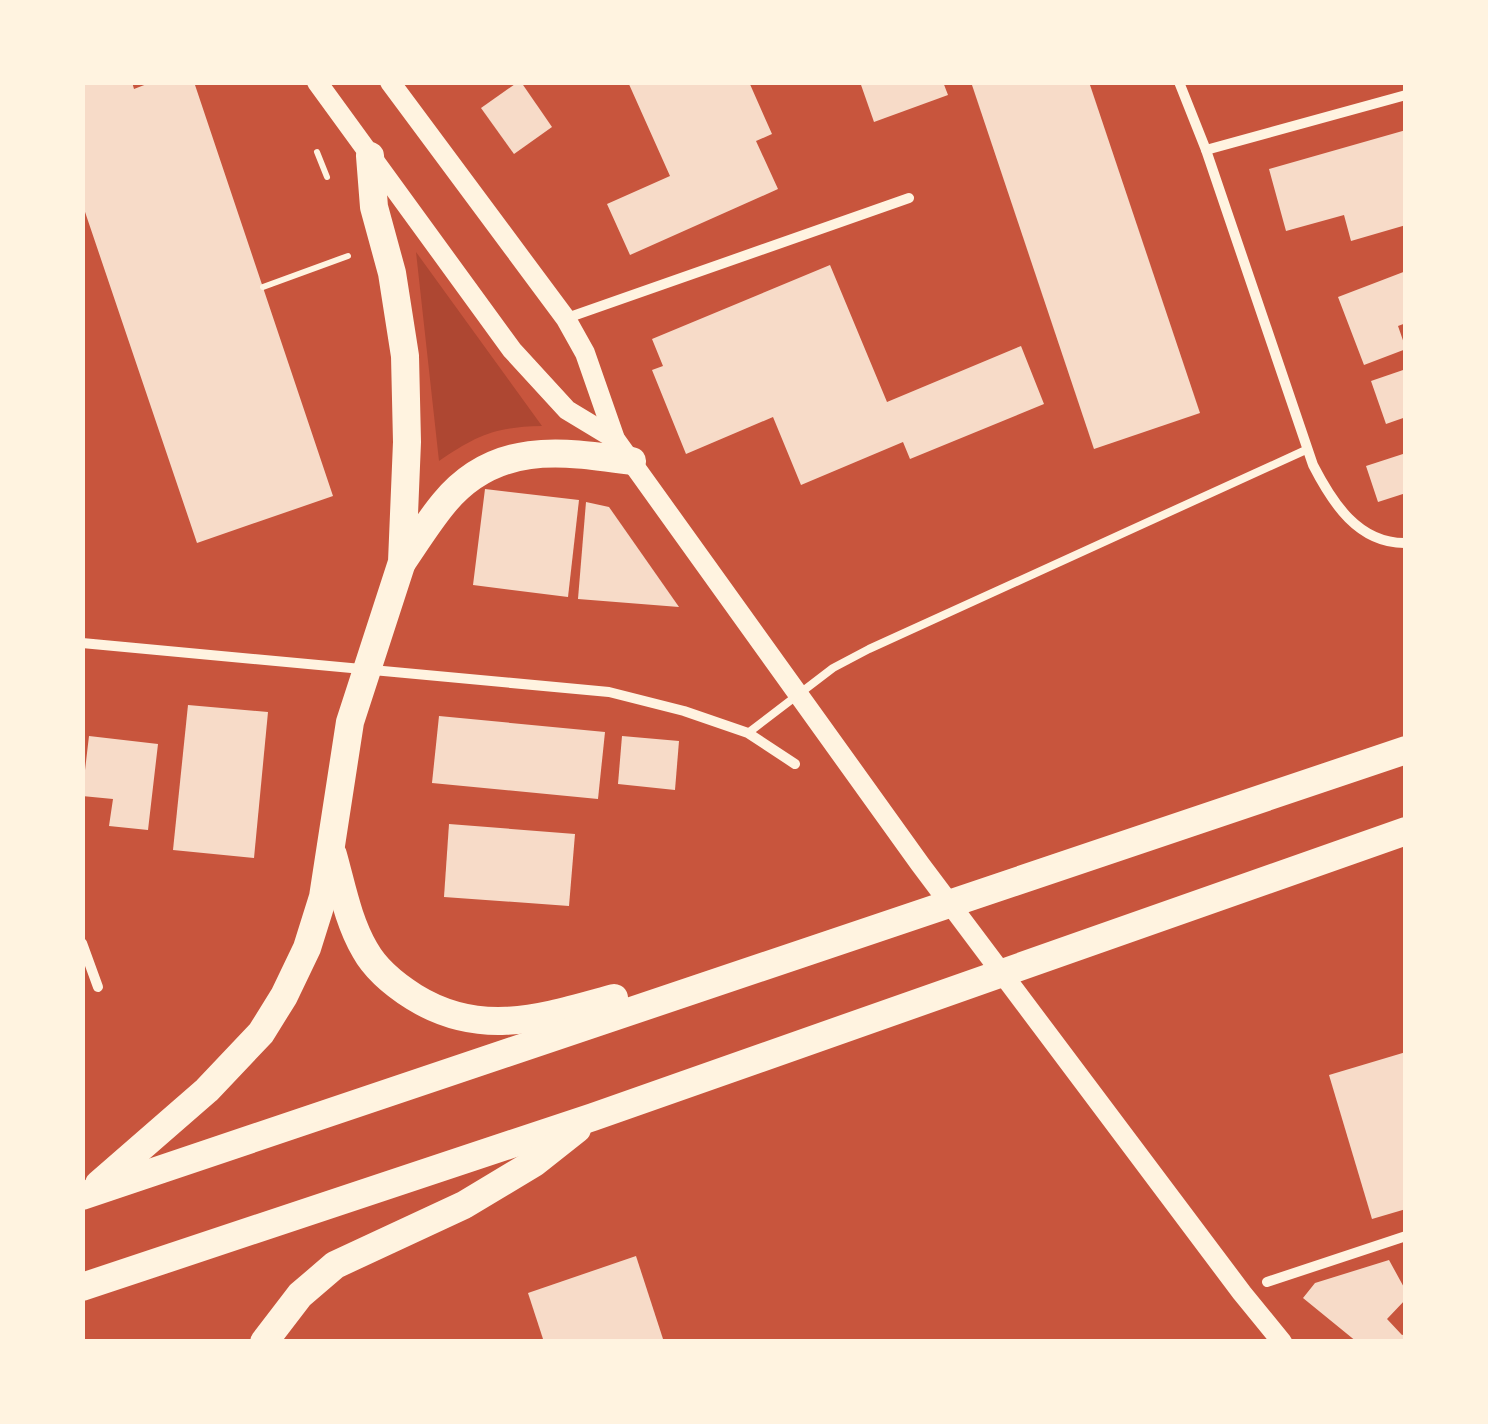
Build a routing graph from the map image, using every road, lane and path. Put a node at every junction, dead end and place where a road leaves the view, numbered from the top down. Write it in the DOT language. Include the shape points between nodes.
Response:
graph roads {
  1 [pos="318,82"];
  2 [pos="390,82"];
  3 [pos="1179,82"];
  4 [pos="1406,96"];
  5 [pos="309,138"];
  6 [pos="1206,150"];
  7 [pos="370,156"];
  8 [pos="330,186"];
  9 [pos="908,198"];
  10 [pos="354,254"];
  11 [pos="262,287"];
  12 [pos="566,319"];
  13 [pos="1308,448"];
  14 [pos="624,450"];
  15 [pos="1406,543"];
  16 [pos="402,562"];
  17 [pos="82,643"];
  18 [pos="365,671"];
  19 [pos="748,733"];
  20 [pos="1406,750"];
  21 [pos="795,764"];
  22 [pos="1406,831"];
  23 [pos="332,851"];
  24 [pos="82,943"];
  25 [pos="98,986"];
  26 [pos="710,986"];
  27 [pos="593,1116"];
  28 [pos="84,1196"];
  29 [pos="1406,1236"];
  30 [pos="1267,1282"];
  31 [pos="82,1287"];
  32 [pos="264,1342"];
  33 [pos="1282,1342"];
  1 -- 7 [label="main road"];
  2 -- 12 [label="main road"];
  3 -- 6 [label="street"];
  4 -- 6 [label="street"];
  5 -- 8 [label="path"];
  6 -- 13 [label="street"];
  7 -- 14 [label="main road" via="541,384"];
  7 -- 16 [label="highway" via="405,356"];
  9 -- 12 [label="street"];
  10 -- 11 [label="path"];
  12 -- 14 [label="main road"];
  13 -- 15 [label="street" via="1332,500 1352,523 1390,543"];
  13 -- 19 [label="lane" via="869,648"];
  14 -- 16 [label="highway" via="546,453 485,466 443,503"];
  14 -- 33 [label="main road" via="920,864"];
  16 -- 18 [label="highway"];
  17 -- 18 [label="street"];
  18 -- 19 [label="street" via="609,692"];
  18 -- 23 [label="highway" via="340,770"];
  19 -- 21 [label="street"];
  20 -- 26 [label="highway"];
  22 -- 27 [label="highway"];
  23 -- 26 [label="highway" via="352,924 376,966 448,1014 479,1022 530,1020 614,998"];
  23 -- 28 [label="highway" via="306,948 260,1032 207,1090"];
  24 -- 25 [label="street"];
  26 -- 28 [label="highway"];
  27 -- 31 [label="highway"];
  27 -- 32 [label="highway" via="534,1163 464,1205 335,1265"];
  29 -- 30 [label="street"];
}
